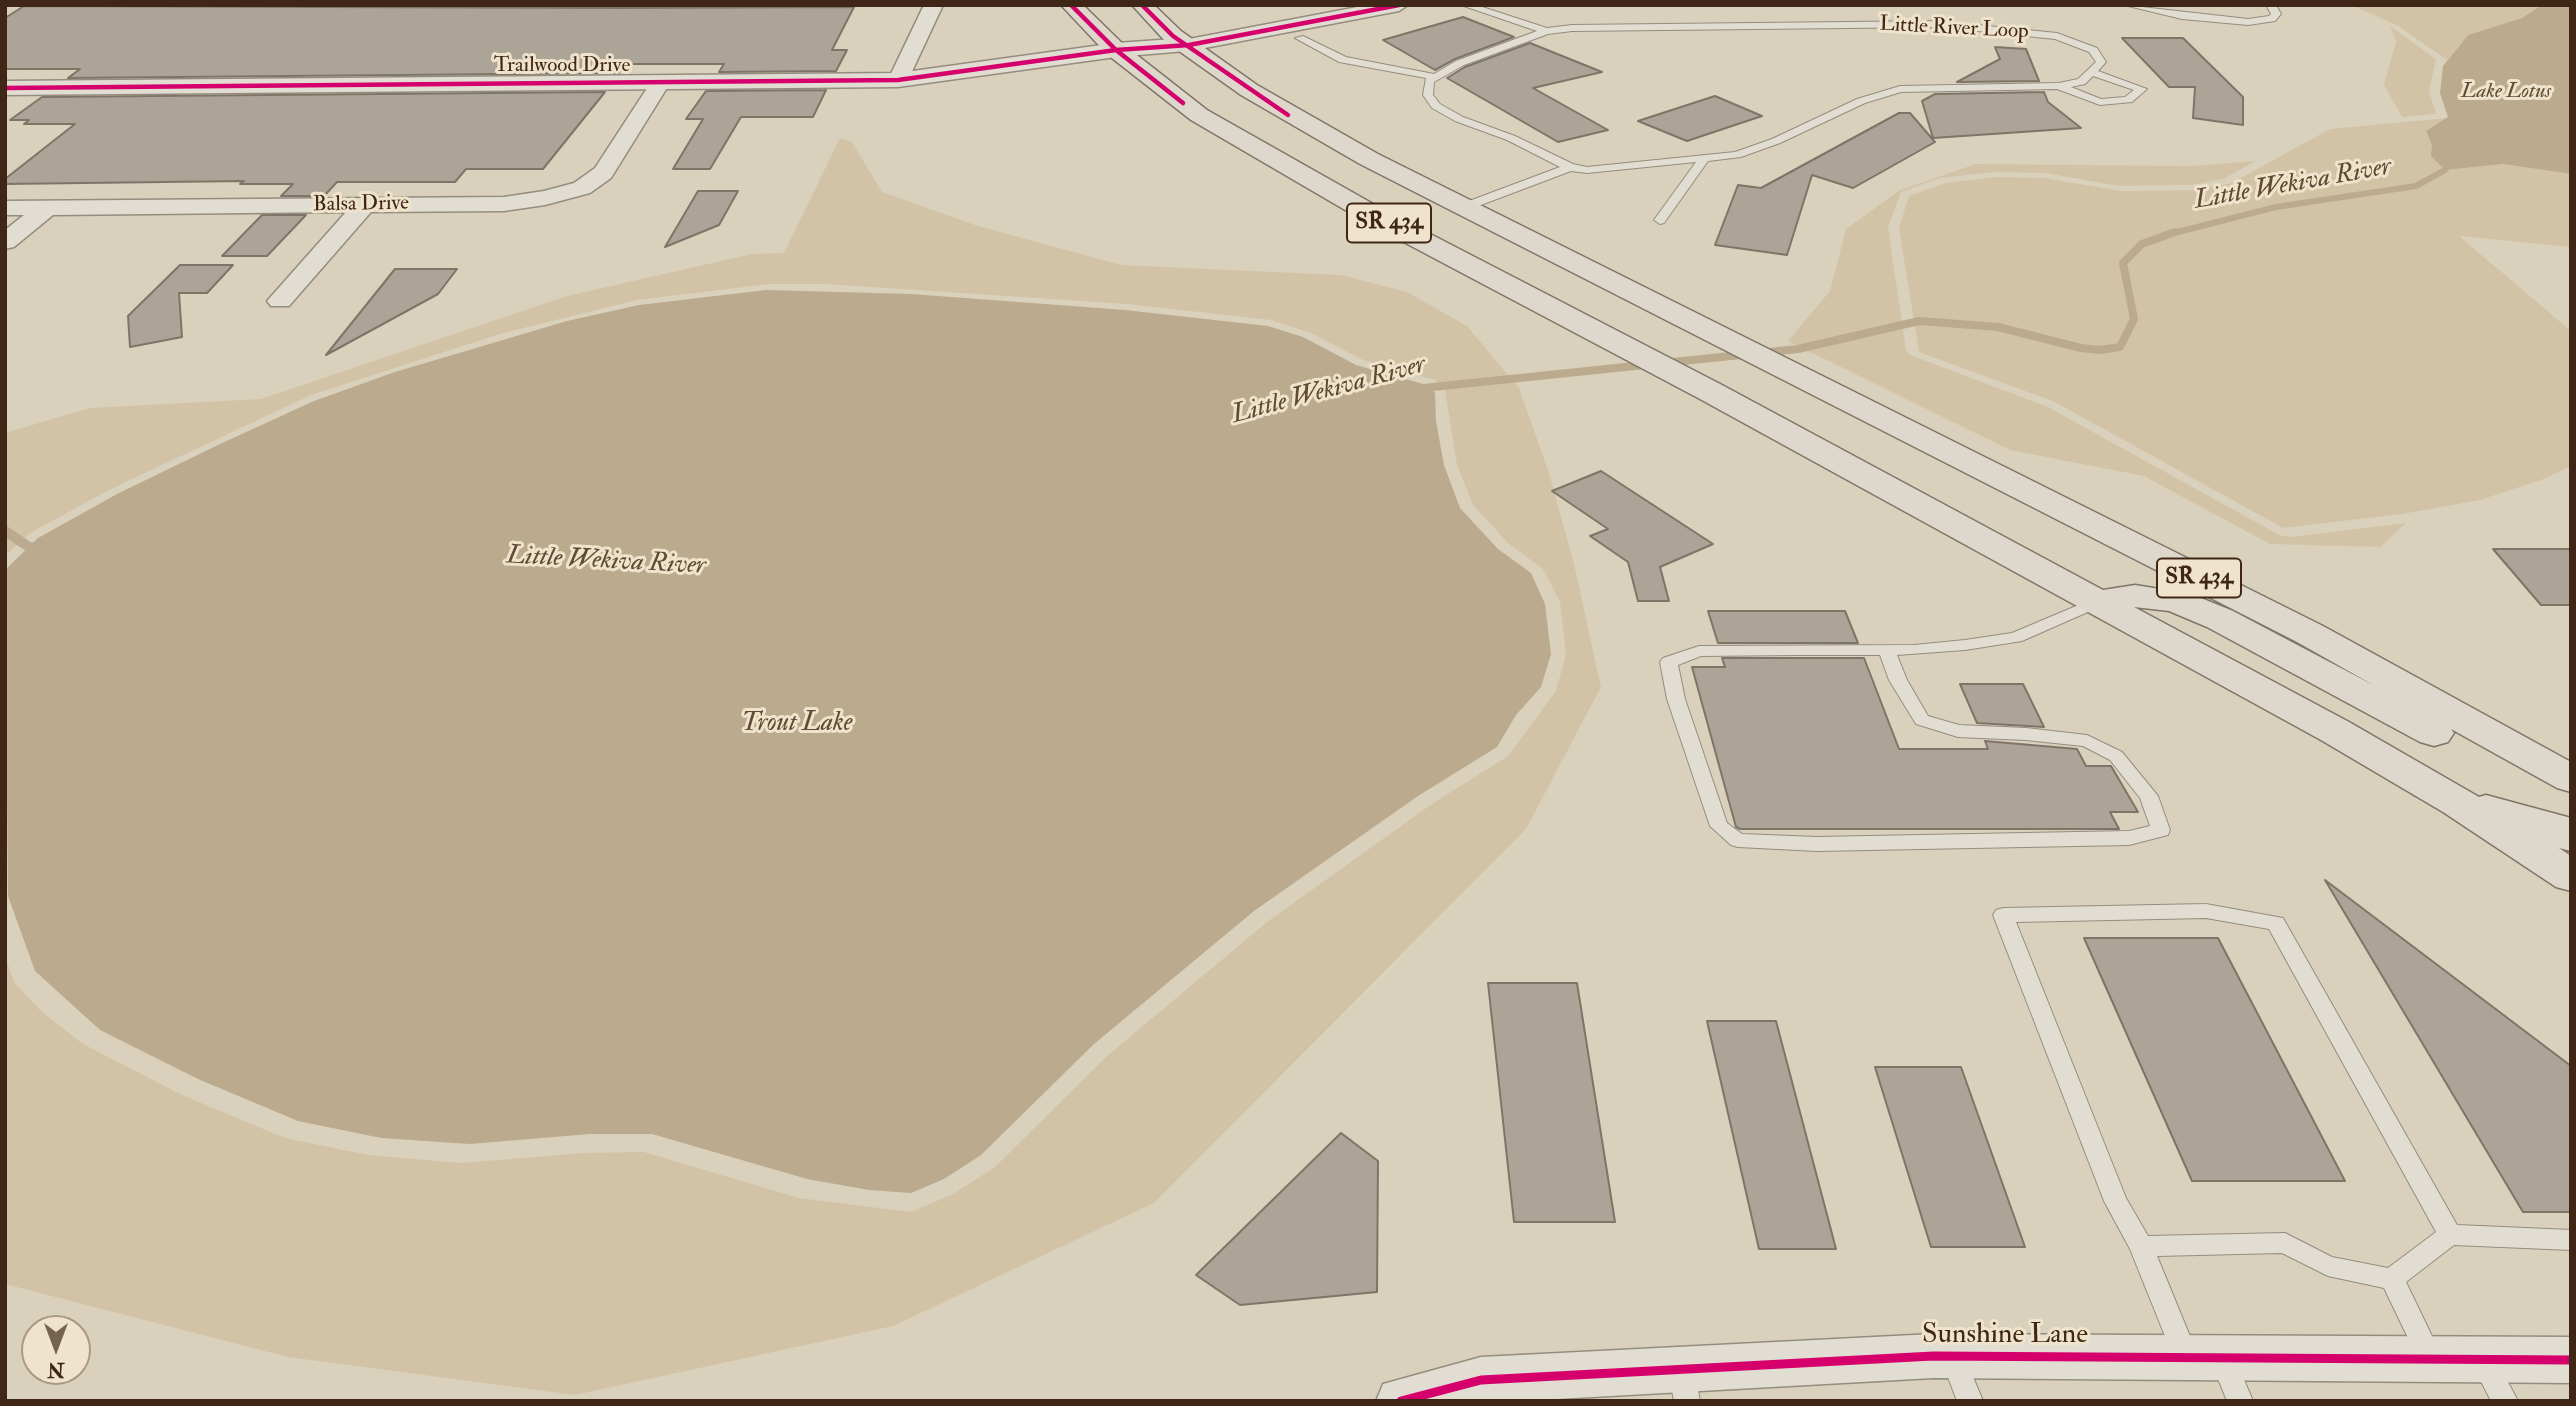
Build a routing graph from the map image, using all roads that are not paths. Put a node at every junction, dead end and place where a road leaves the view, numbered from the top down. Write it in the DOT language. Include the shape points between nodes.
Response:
graph roads {
  1 [pos="934,5"];
  2 [pos="1071,5"];
  3 [pos="1142,5"];
  4 [pos="1349,5"];
  5 [pos="1399,5"];
  6 [pos="1466,5"];
  7 [pos="2129,5"];
  8 [pos="2271,5"];
  9 [pos="1546,31"];
  10 [pos="1300,38"];
  11 [pos="1181,41"];
  12 [pos="1116,50"];
  13 [pos="2093,73"];
  14 [pos="1436,77"];
  15 [pos="898,80"];
  16 [pos="660,83"];
  17 [pos="2059,86"];
  18 [pos="5,88"];
  19 [pos="1199,115"];
  20 [pos="1705,158"];
  21 [pos="1570,167"];
  22 [pos="365,205"];
  23 [pos="1465,207"];
  24 [pos="5,208"];
  25 [pos="47,208"];
  26 [pos="1660,220"];
  27 [pos="5,242"];
  28 [pos="280,301"];
  29 [pos="2100,601"];
  30 [pos="1886,650"];
  31 [pos="2570,778"];
  32 [pos="2457,802"];
  33 [pos="2571,837"];
  34 [pos="2571,876"];
  35 [pos="2450,1235"];
  36 [pos="2571,1240"];
  37 [pos="2141,1246"];
  38 [pos="2392,1279"];
  39 [pos="1952,1356"];
  40 [pos="2431,1359"];
  41 [pos="2571,1360"];
  42 [pos="2216,1372"];
  43 [pos="2494,1380"];
  44 [pos="1684,1385"];
  45 [pos="1401,1401"];
  46 [pos="1970,1401"];
  1 -- 15 [label="street"];
  2 -- 12 [label="main road, SR 434"];
  3 -- 11 [label="main road, SR 434"];
  4 -- 11 [label="street"];
  5 -- 11 [label="street"];
  6 -- 9 [label="lane"];
  7 -- 8 [label="lane" via="2235,22 2272,19 2276,14"];
  9 -- 13 [label="lane, Little River Loop" via="1939,24 2038,33 2081,43 2094,50 2101,62"];
  9 -- 14 [label="lane, Little River Loop" via="1460,63"];
  10 -- 14 [label="lane" via="1343,60"];
  11 -- 12 [label="street, Trailwood Drive"];
  11 -- 23 [label="main road, SR 434" via="1288,115"];
  12 -- 15 [label="street, Trailwood Drive"];
  12 -- 19 [label="main road, SR 434"];
  13 -- 17 [label="lane" via="2081,82"];
  13 -- 17 [label="lane" via="2142,89 2128,100 2100,103"];
  14 -- 21 [label="lane" via="1430,81 1428,95 1436,106"];
  15 -- 16 [label="street, Trailwood Drive"];
  16 -- 18 [label="street, Trailwood Drive"];
  16 -- 22 [label="street, Balsa Drive" via="603,173 582,188 504,204"];
  17 -- 20 [label="lane" via="1900,89 1861,101 1737,155"];
  19 -- 23 [label="main road" via="1252,132 1404,205"];
  19 -- 29 [label="main road, SR 434" via="1373,215"];
  20 -- 21 [label="lane" via="1587,170"];
  20 -- 26 [label="lane"];
  21 -- 23 [label="lane"];
  22 -- 25 [label="street, Balsa Drive"];
  22 -- 28 [label="street"];
  23 -- 31 [label="main road, SR 434" via="2310,634"];
  24 -- 25 [label="street, Balsa Drive"];
  25 -- 27 [label="street"];
  29 -- 30 [label="lane" via="2016,636"];
  29 -- 31 [label="main road" via="2135,596 2178,602 2220,619 2491,763 2534,775"];
  29 -- 32 [label="main road, SR 434"];
  30 -- 30 [label="lane" via="1699,650 1669,662 1676,699 1719,826 1738,840 1817,844 2129,838 2161,830 2149,796 2116,756 2087,741 1958,731 1922,720"];
  32 -- 33 [label="main road" via="2553,826"];
  32 -- 34 [label="main road, SR 434"];
  35 -- 36 [label="lane"];
  35 -- 37 [label="lane" via="2276,923 2206,911 2003,915 2116,1201"];
  35 -- 38 [label="lane"];
  37 -- 38 [label="lane" via="2285,1243 2328,1266"];
  37 -- 42 [label="lane"];
  38 -- 40 [label="lane"];
  39 -- 42 [label="street, Sunshine Lane"];
  39 -- 44 [label="street, Sunshine Lane"];
  39 -- 46 [label="lane"];
  40 -- 42 [label="street, Sunshine Lane"];
  40 -- 43 [label="street, Sunshine Lane"];
  41 -- 43 [label="street, Sunshine Lane"];
  44 -- 45 [label="street, Sunshine Lane" via="1481,1380"];
}
